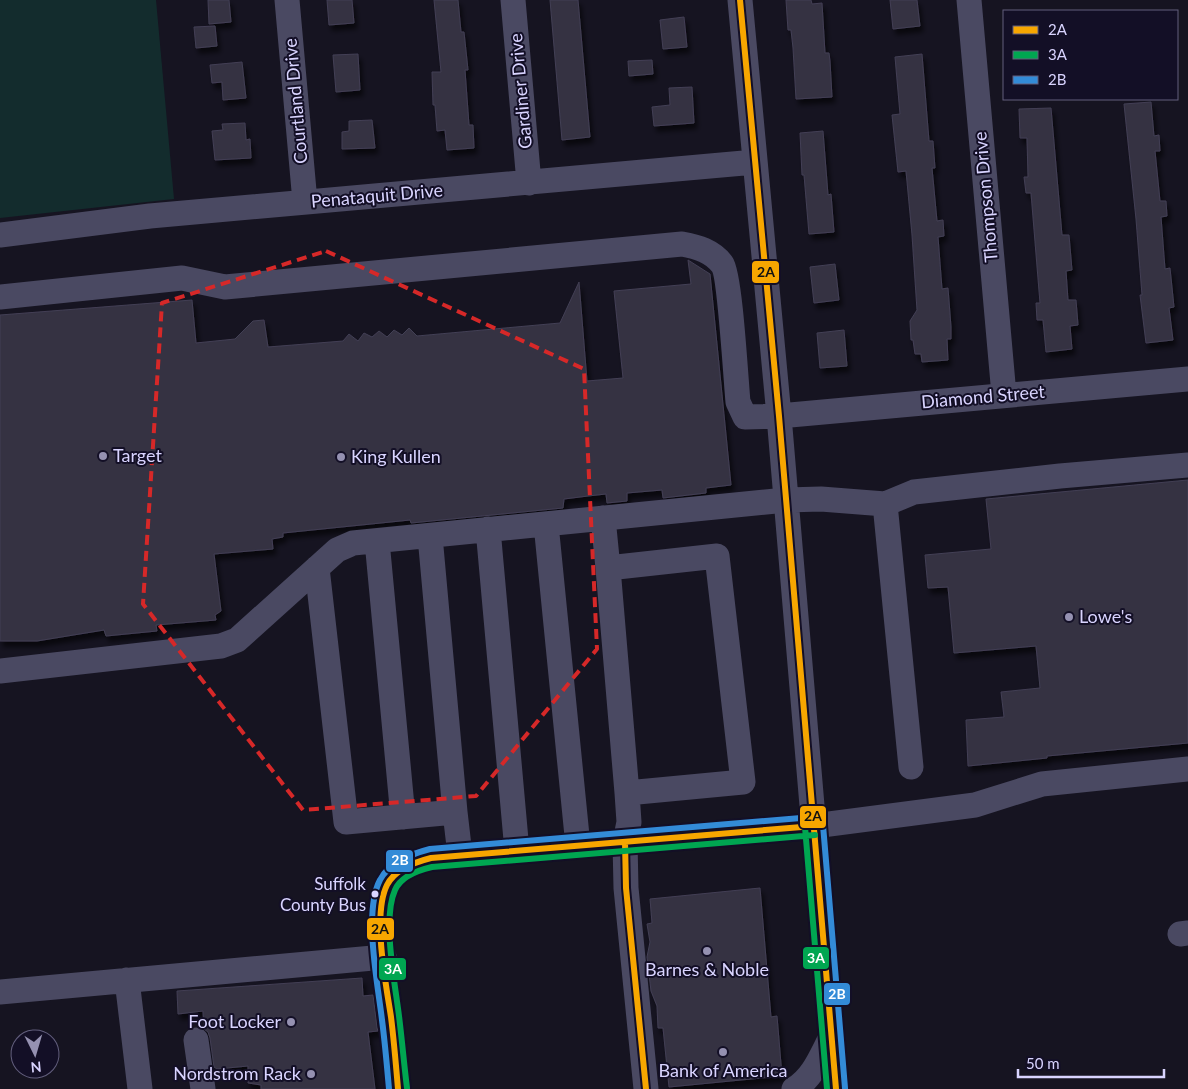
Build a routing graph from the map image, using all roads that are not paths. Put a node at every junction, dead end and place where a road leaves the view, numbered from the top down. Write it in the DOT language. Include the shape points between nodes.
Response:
graph roads {
  1 [pos="287,0"];
  2 [pos="512,0"];
  3 [pos="740,0"];
  4 [pos="969,0"];
  5 [pos="755,162"];
  6 [pos="529,183"];
  7 [pos="305,202"];
  8 [pos="0,235"];
  9 [pos="0,297"];
  10 [pos="1188,379"];
  11 [pos="1004,395"];
  12 [pos="779,416"];
  13 [pos="1188,465"];
  14 [pos="786,500"];
  15 [pos="885,504"];
  16 [pos="603,518"];
  17 [pos="546,524"];
  18 [pos="488,530"];
  19 [pos="430,536"];
  20 [pos="377,541"];
  21 [pos="317,568"];
  22 [pos="608,568"];
  23 [pos="0,671"];
  24 [pos="911,767"];
  25 [pos="1188,769"];
  26 [pos="626,793"];
  27 [pos="455,812"];
  28 [pos="403,816"];
  29 [pos="814,826"];
  30 [pos="625,842"];
  31 [pos="578,846"];
  32 [pos="517,851"];
  33 [pos="460,855"];
  34 [pos="384,957"];
  35 [pos="127,980"];
  36 [pos="0,992"];
  37 [pos="831,1037"];
  38 [pos="196,1040"];
  39 [pos="140,1089"];
  40 [pos="203,1089"];
  41 [pos="398,1089"];
  42 [pos="646,1089"];
  43 [pos="794,1089"];
  44 [pos="836,1089"];
  1 -- 7 [label="street, Courtland Drive"];
  2 -- 6 [label="street, Gardiner Drive"];
  3 -- 5 [label="street"];
  4 -- 11 [label="street, Thompson Drive"];
  5 -- 6 [label="street, Penataquit Drive"];
  5 -- 12 [label="street"];
  6 -- 7 [label="street, Penataquit Drive"];
  7 -- 8 [label="street, Penataquit Drive" via="150,216"];
  9 -- 12 [label="street, Diamond Street" via="182,278 225,287 682,244 711,254 724,266 738,402 745,416"];
  10 -- 11 [label="street, Diamond Street"];
  11 -- 12 [label="street, Diamond Street"];
  12 -- 14 [label="street"];
  13 -- 15 [label="street" via="914,492"];
  14 -- 15 [label="street"];
  14 -- 16 [label="street"];
  14 -- 29 [label="street"];
  15 -- 24 [label="street"];
  16 -- 17 [label="street"];
  16 -- 22 [label="street"];
  17 -- 18 [label="street"];
  17 -- 31 [label="street"];
  18 -- 19 [label="street"];
  18 -- 32 [label="street"];
  19 -- 20 [label="street"];
  19 -- 27 [label="street"];
  20 -- 21 [label="street" via="345,546"];
  20 -- 28 [label="street"];
  21 -- 23 [label="street" via="237,640 221,646"];
  21 -- 28 [label="street" via="346,822"];
  22 -- 26 [label="street"];
  22 -- 26 [label="street" via="717,556 743,782"];
  25 -- 29 [label="street" via="1042,784 975,805"];
  26 -- 30 [label="street" via="629,822"];
  27 -- 28 [label="street"];
  27 -- 33 [label="street"];
  29 -- 30 [label="street"];
  29 -- 37 [label="street"];
  30 -- 31 [label="street"];
  30 -- 42 [label="street" via="626,888"];
  31 -- 32 [label="street"];
  32 -- 33 [label="street"];
  33 -- 34 [label="street" via="416,861 392,878 381,907"];
  34 -- 35 [label="street"];
  34 -- 41 [label="street"];
  35 -- 36 [label="street"];
  35 -- 39 [label="street"];
  37 -- 43 [label="street" via="811,1074"];
  37 -- 44 [label="street"];
  38 -- 40 [label="street"];
}
